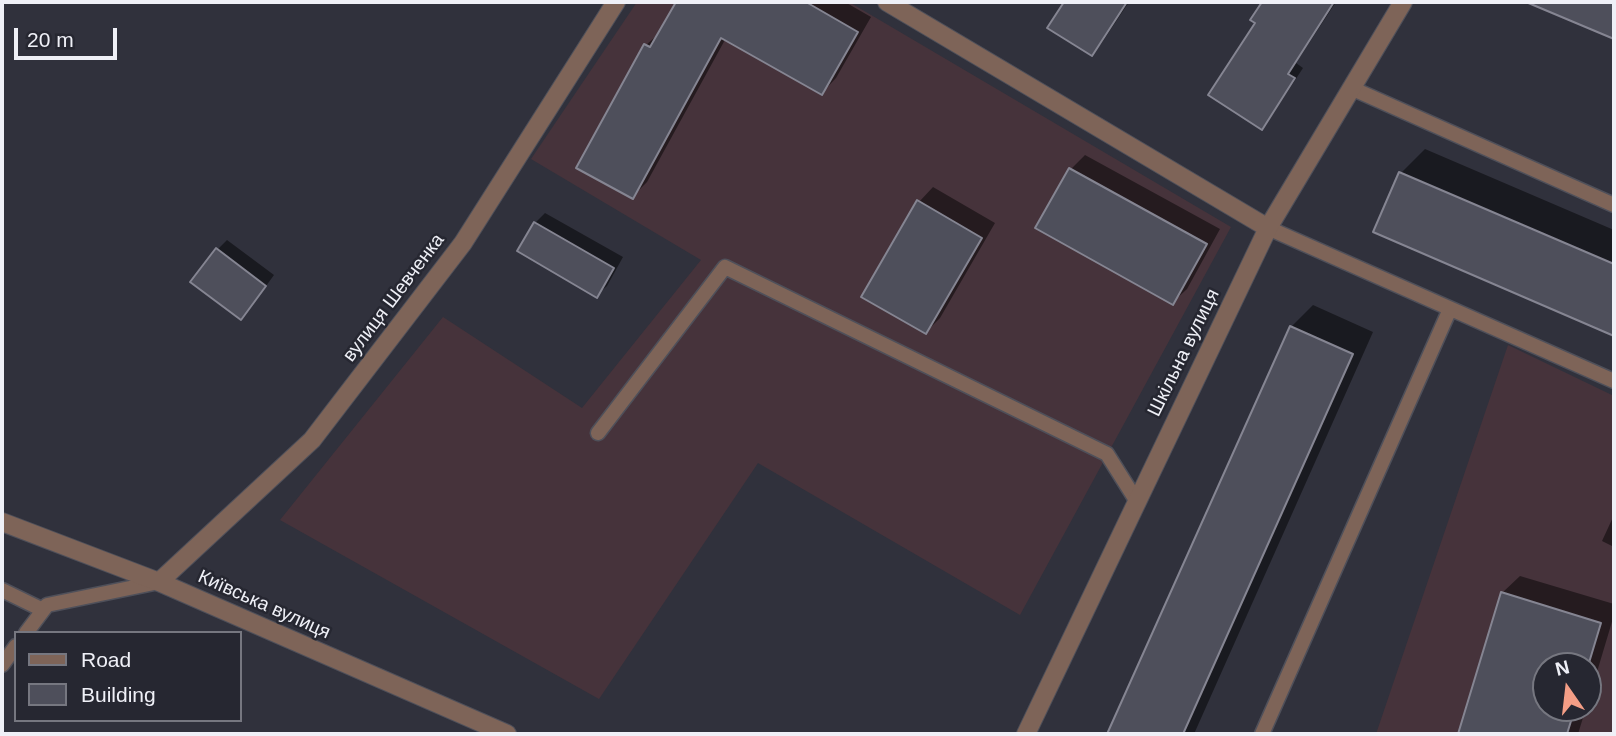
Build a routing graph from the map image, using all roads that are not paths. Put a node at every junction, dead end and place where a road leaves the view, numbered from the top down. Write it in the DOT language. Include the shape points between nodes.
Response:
graph roads {
  1 [pos="616,2"];
  2 [pos="887,2"];
  3 [pos="1403,2"];
  4 [pos="1351,88"];
  5 [pos="1614,205"];
  6 [pos="1268,228"];
  7 [pos="1450,309"];
  8 [pos="1614,381"];
  9 [pos="598,433"];
  10 [pos="1136,500"];
  11 [pos="2,522"];
  12 [pos="159,582"];
  13 [pos="2,590"];
  14 [pos="43,610"];
  15 [pos="27,631"];
  16 [pos="14,649"];
  17 [pos="2,664"];
  18 [pos="508,734"];
  19 [pos="1026,734"];
  20 [pos="1262,734"];
  1 -- 12 [label="street, вулиця Шевченка" via="463,243 312,440"];
  2 -- 6 [label="street"];
  3 -- 4 [label="street, Шкільна вулиця"];
  4 -- 5 [label="lane"];
  4 -- 6 [label="street, Шкільна вулиця"];
  6 -- 7 [label="lane"];
  6 -- 10 [label="street, Шкільна вулиця"];
  7 -- 8 [label="lane"];
  7 -- 20 [label="lane"];
  9 -- 10 [label="lane" via="725,267 1107,454"];
  10 -- 19 [label="street, Шкільна вулиця"];
  11 -- 12 [label="street, Київська вулиця"];
  12 -- 14 [label="lane" via="47,605"];
  12 -- 18 [label="street, Київська вулиця"];
  13 -- 14 [label="lane"];
  14 -- 15 [label="lane"];
  16 -- 17 [label="lane"];
}
